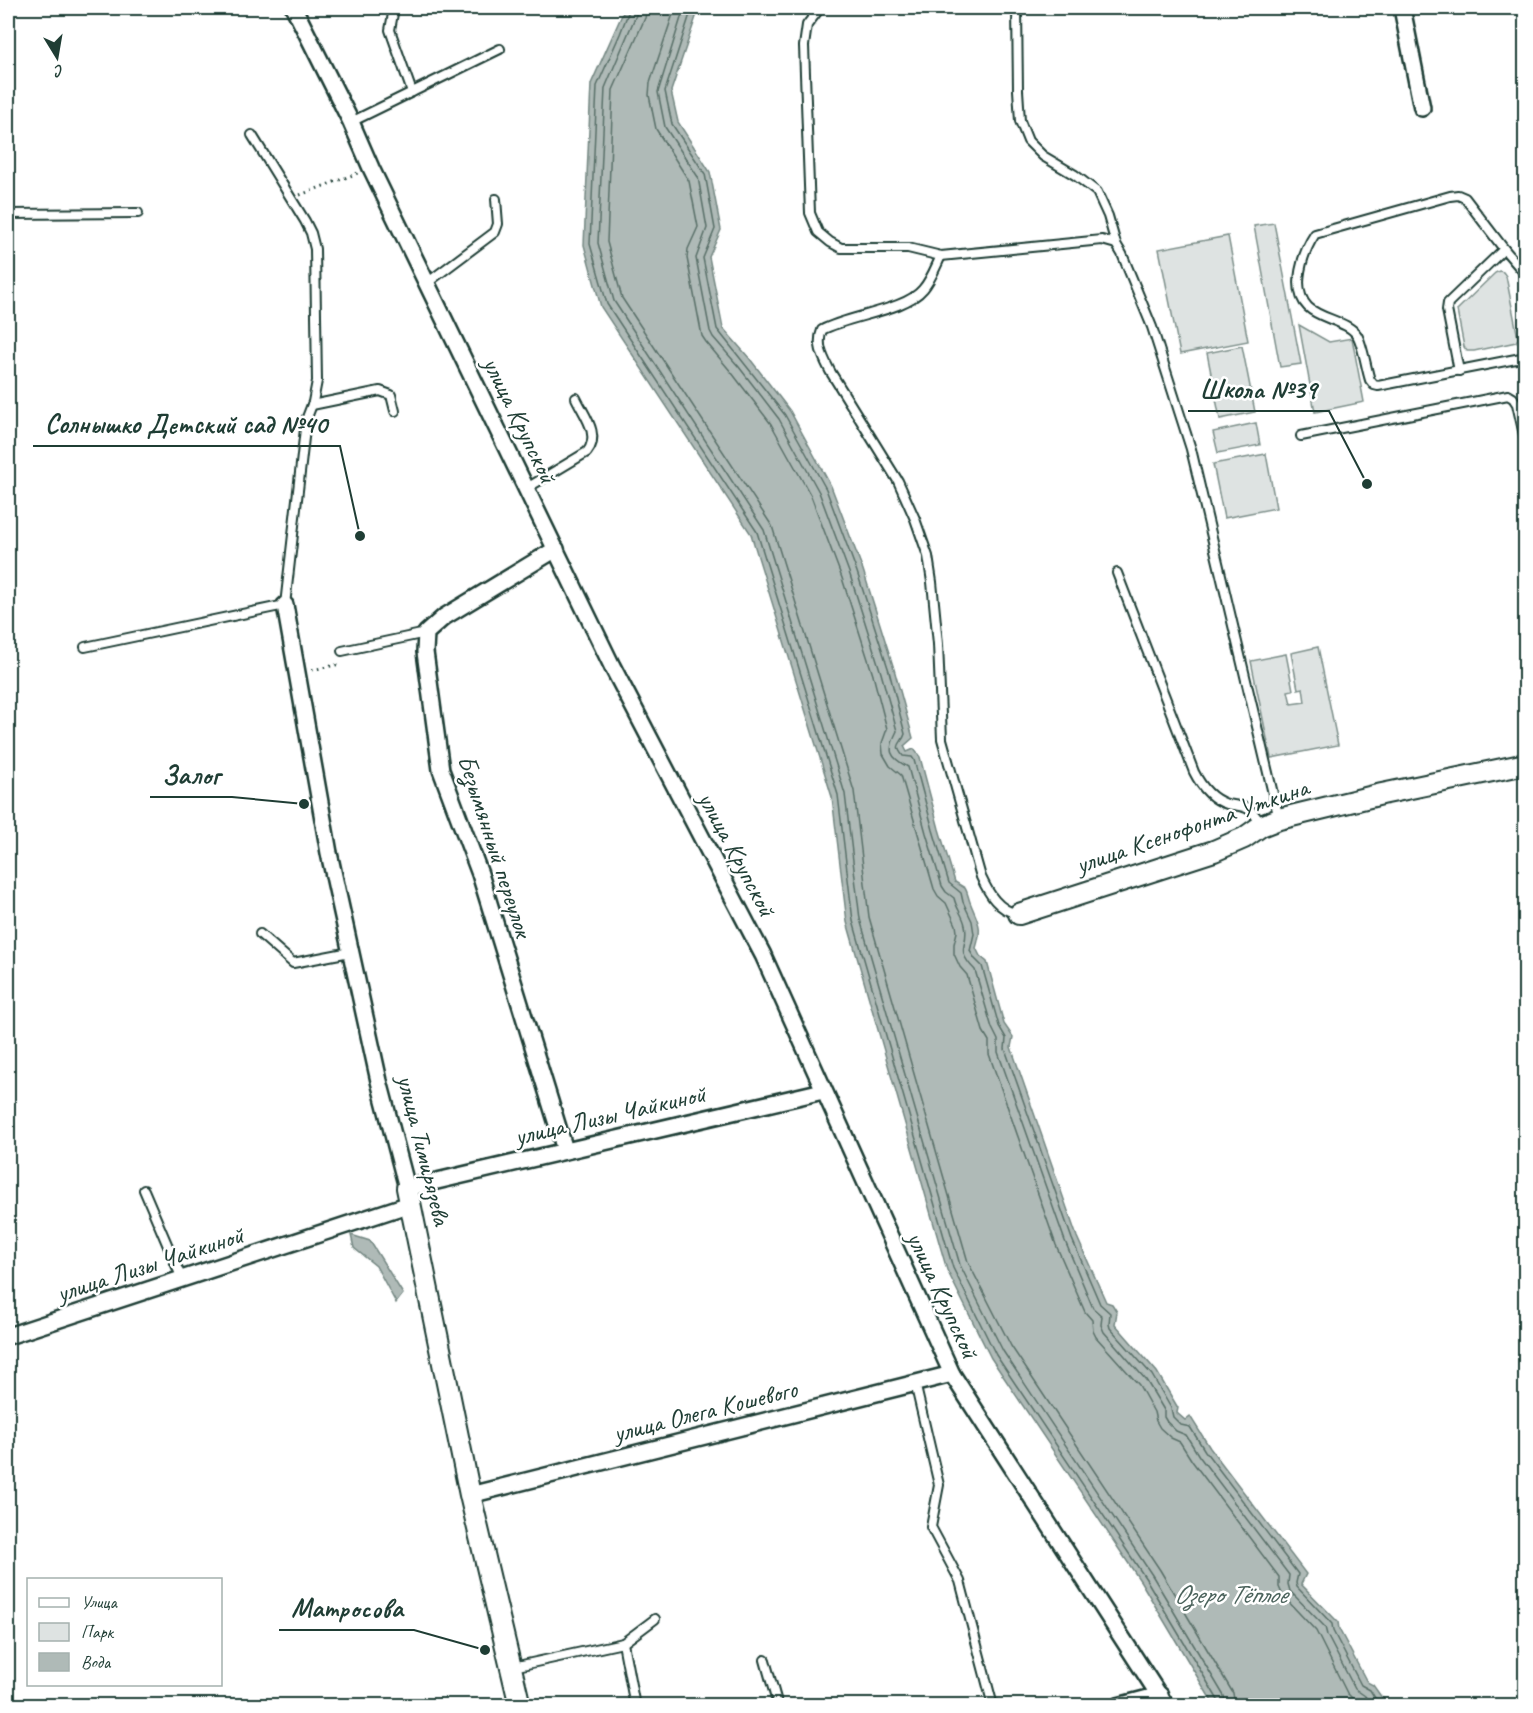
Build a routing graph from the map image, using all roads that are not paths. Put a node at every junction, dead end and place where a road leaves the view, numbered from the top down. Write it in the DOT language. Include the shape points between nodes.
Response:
graph roads {
  1 [pos="294,8"];
  2 [pos="393,8"];
  3 [pos="820,8"];
  4 [pos="1017,8"];
  5 [pos="1402,8"];
  6 [pos="500,49"];
  7 [pos="412,92"];
  8 [pos="1422,108"];
  9 [pos="351,122"];
  10 [pos="252,135"];
  11 [pos="496,199"];
  12 [pos="138,213"];
  13 [pos="8,214"];
  14 [pos="1116,244"];
  15 [pos="1504,249"];
  16 [pos="941,256"];
  17 [pos="1526,277"];
  18 [pos="427,282"];
  19 [pos="1526,357"];
  20 [pos="1460,370"];
  21 [pos="576,398"];
  22 [pos="312,405"];
  23 [pos="395,411"];
  24 [pos="1301,436"];
  25 [pos="1526,444"];
  26 [pos="526,488"];
  27 [pos="556,549"];
  28 [pos="1117,573"];
  29 [pos="285,605"];
  30 [pos="426,633"];
  31 [pos="85,647"];
  32 [pos="342,651"];
  33 [pos="1526,764"];
  34 [pos="1271,822"];
  35 [pos="1019,914"];
  36 [pos="260,934"];
  37 [pos="350,952"];
  38 [pos="823,1091"];
  39 [pos="566,1150"];
  40 [pos="144,1190"];
  41 [pos="409,1196"];
  42 [pos="182,1279"];
  43 [pos="8,1336"];
  44 [pos="951,1374"];
  45 [pos="915,1383"];
  46 [pos="470,1495"];
  47 [pos="654,1619"];
  48 [pos="622,1643"];
  49 [pos="765,1660"];
  50 [pos="511,1667"];
  51 [pos="1163,1700"];
  52 [pos="520,1706"];
  53 [pos="635,1706"];
  54 [pos="778,1706"];
  55 [pos="993,1706"];
  56 [pos="1118,1706"];
  1 -- 9 [label="street, улица Крупской"];
  2 -- 7 [label="lane" via="390,30"];
  3 -- 16 [label="lane" via="807,25 804,46 810,213 818,232 841,248 908,248"];
  4 -- 14 [label="lane" via="1020,121 1028,141 1043,156 1097,192"];
  5 -- 8 [label="street"];
  6 -- 7 [label="lane"];
  7 -- 9 [label="lane"];
  9 -- 18 [label="street, улица Крупской"];
  10 -- 22 [label="lane" via="311,233 315,249 317,381"];
  11 -- 18 [label="lane" via="495,232"];
  12 -- 13 [label="lane"];
  14 -- 16 [label="lane" via="1102,240"];
  14 -- 34 [label="lane" via="1152,327 1191,449"];
  15 -- 17 [label="lane"];
  15 -- 20 [label="lane" via="1447,306"];
  15 -- 20 [label="lane" via="1458,195 1323,231 1310,241 1298,278 1304,300 1309,308 1356,334 1374,385"];
  16 -- 35 [label="lane" via="916,296 835,323 822,330 819,339 830,371 898,481 928,556 938,644 942,739 981,877 990,896 1003,908"];
  18 -- 26 [label="street, улица Крупской"];
  19 -- 20 [label="lane"];
  21 -- 26 [label="lane" via="594,435 591,447"];
  22 -- 23 [label="lane" via="380,391 391,395"];
  22 -- 29 [label="lane" via="306,420"];
  24 -- 25 [label="lane" via="1508,395 1517,404"];
  26 -- 27 [label="street, улица Крупской"];
  27 -- 30 [label="street" via="444,616"];
  27 -- 38 [label="street, улица Крупской" via="612,666 763,955"];
  28 -- 34 [label="lane" via="1199,782 1218,800 1250,810"];
  29 -- 31 [label="lane"];
  29 -- 37 [label="street, улица Тимирязева"];
  30 -- 32 [label="lane"];
  30 -- 39 [label="street, Безымянный переулок" via="425,652 441,770 480,874"];
  33 -- 34 [label="street, улица Ксенофонта Уткина"];
  34 -- 35 [label="street, улица Ксенофонта Уткина" via="1214,851"];
  36 -- 37 [label="lane" via="293,963"];
  37 -- 41 [label="street, улица Тимирязева"];
  38 -- 39 [label="street, улица Лизы Чайкиной"];
  38 -- 44 [label="street, улица Крупской"];
  39 -- 41 [label="street, улица Лизы Чайкиной"];
  40 -- 42 [label="lane"];
  41 -- 42 [label="street, улица Лизы Чайкиной"];
  41 -- 46 [label="street, улица Тимирязева"];
  42 -- 43 [label="street, улица Лизы Чайкиной"];
  44 -- 45 [label="street, улица Олега Кошевого"];
  44 -- 51 [label="street, улица Крупской"];
  45 -- 46 [label="street, улица Олега Кошевого"];
  45 -- 55 [label="lane" via="939,1485 931,1527 960,1581"];
  46 -- 50 [label="street, улица Тимирязева"];
  47 -- 48 [label="lane"];
  48 -- 50 [label="lane"];
  48 -- 53 [label="lane"];
  49 -- 54 [label="lane"];
  50 -- 52 [label="street, улица Тимирязева"];
  51 -- 56 [label="street"];
}
